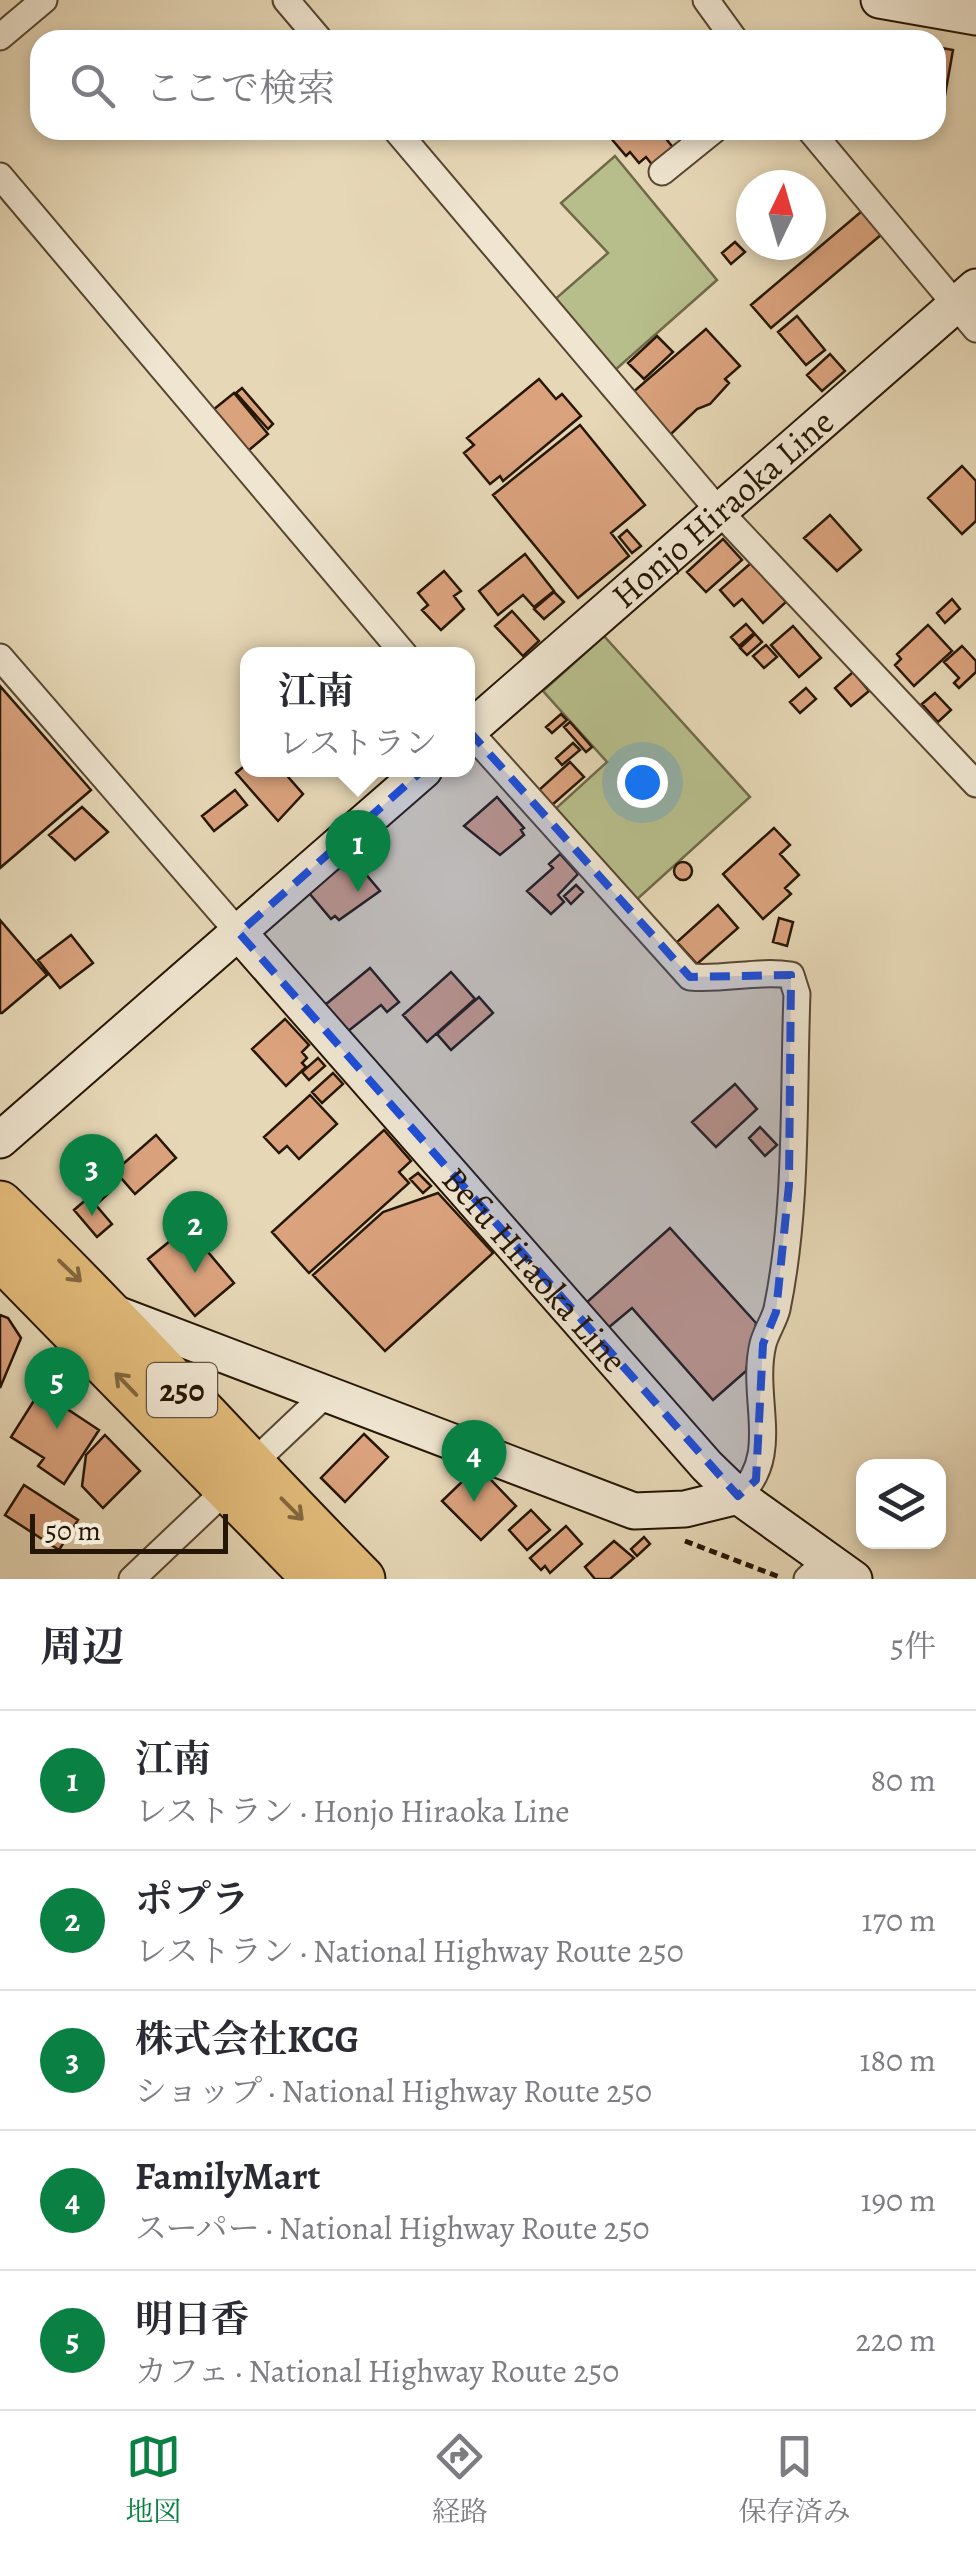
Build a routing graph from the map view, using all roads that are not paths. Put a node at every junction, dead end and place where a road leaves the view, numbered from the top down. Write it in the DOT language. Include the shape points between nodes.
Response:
graph roads {
  1 [pos="44,0"];
  2 [pos="286,0"];
  3 [pos="706,0"];
  4 [pos="879,0"];
  5 [pos="976,17"];
  6 [pos="312,30"];
  7 [pos="728,30"];
  8 [pos="0,37"];
  9 [pos="404,140"];
  10 [pos="702,140"];
  11 [pos="819,140"];
  12 [pos="662,172"];
  13 [pos="0,176"];
  14 [pos="969,307"];
  15 [pos="718,510"];
  16 [pos="398,647"];
  17 [pos="0,657"];
  18 [pos="475,725"];
  19 [pos="475,739"];
  20 [pos="416,777"];
  21 [pos="976,784"];
  22 [pos="238,932"];
  23 [pos="0,1140"];
  24 [pos="0,1204"];
  25 [pos="0,1256"];
  26 [pos="114,1313"];
  27 [pos="326,1394"];
  28 [pos="239,1477"];
  29 [pos="738,1496"];
  30 [pos="829,1573"];
  31 [pos="132,1579"];
  32 [pos="316,1579"];
  33 [pos="362,1579"];
  1 -- 8 [label="street"];
  2 -- 6 [label="street"];
  3 -- 7 [label="street"];
  4 -- 5 [label="main road"];
  9 -- 15 [label="street"];
  10 -- 12 [label="street"];
  11 -- 14 [label="street"];
  13 -- 16 [label="street"];
  14 -- 15 [label="main road, Honjo Hiraoka Line"];
  15 -- 18 [label="main road, Honjo Hiraoka Line"];
  15 -- 21 [label="street"];
  17 -- 22 [label="street"];
  19 -- 29 [label="street" via="690,977 792,975 797,994 790,1185 776,1312 763,1344 763,1456 756,1480"];
  20 -- 22 [label="main road"];
  22 -- 23 [label="main road"];
  22 -- 29 [label="main road, Befu Hiraoka Line" via="670,1427"];
  24 -- 26 [label="highway, 250, one-way"];
  28 -- 25 [label="highway, 250, one-way"];
  26 -- 27 [label="main road"];
  26 -- 28 [label="highway, 250"];
  27 -- 28 [label="street"];
  27 -- 29 [label="main road" via="634,1510 685,1509"];
  28 -- 31 [label="street"];
  28 -- 32 [label="highway, 250"];
  28 -- 33 [label="highway, 250, one-way"];
  29 -- 30 [label="main road, Befu Hiraoka Line"];
}
